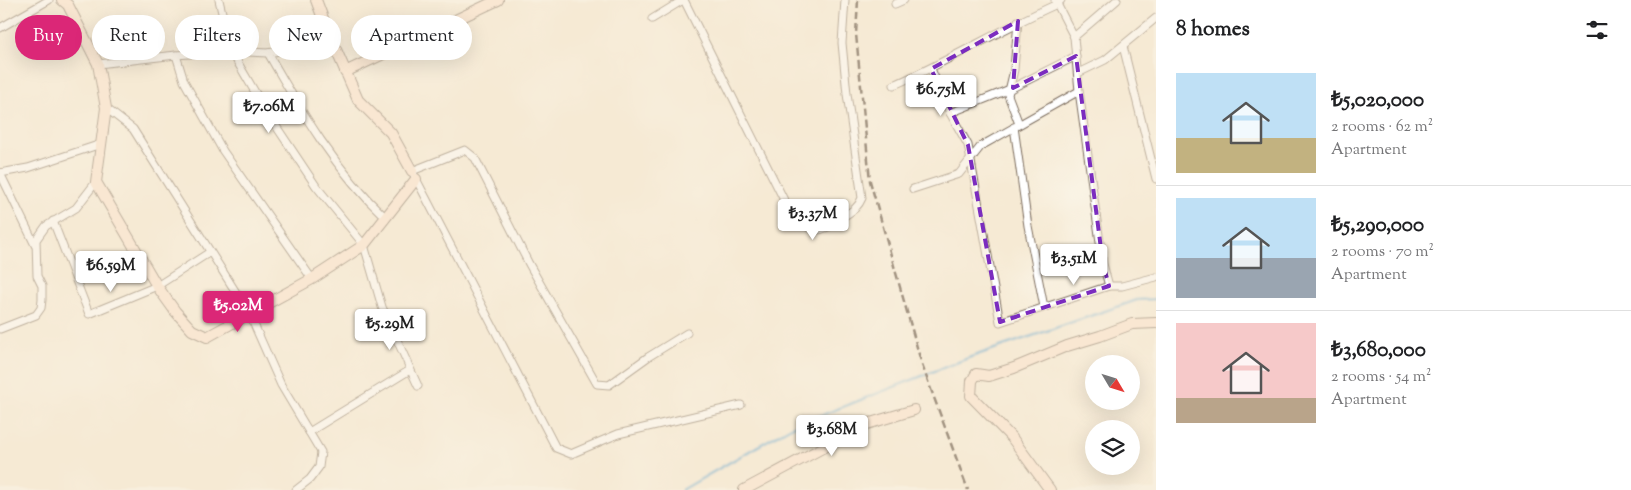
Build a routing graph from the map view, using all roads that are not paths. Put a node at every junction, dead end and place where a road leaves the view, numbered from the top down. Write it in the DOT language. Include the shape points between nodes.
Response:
graph roads {
  1 [pos="49,0"];
  2 [pos="219,0"];
  3 [pos="316,0"];
  4 [pos="498,0"];
  5 [pos="683,0"];
  6 [pos="845,0"];
  7 [pos="904,0"];
  8 [pos="1117,0"];
  9 [pos="1057,1"];
  10 [pos="69,2"];
  11 [pos="895,4"];
  12 [pos="223,15"];
  13 [pos="322,15"];
  14 [pos="1156,18"];
  15 [pos="652,19"];
  16 [pos="1018,21"];
  17 [pos="0,28"];
  18 [pos="1074,37"];
  19 [pos="1122,46"];
  20 [pos="259,53"];
  21 [pos="268,53"];
  22 [pos="175,55"];
  23 [pos="1076,56"];
  24 [pos="177,60"];
  25 [pos="236,60"];
  26 [pos="340,60"];
  27 [pos="98,64"];
  28 [pos="931,69"];
  29 [pos="345,72"];
  30 [pos="1078,73"];
  31 [pos="894,85"];
  32 [pos="1010,89"];
  33 [pos="1079,91"];
  34 [pos="106,108"];
  35 [pos="950,113"];
  36 [pos="1017,126"];
  37 [pos="101,144"];
  38 [pos="970,160"];
  39 [pos="0,173"];
  40 [pos="414,175"];
  41 [pos="1156,180"];
  42 [pos="96,182"];
  43 [pos="913,189"];
  44 [pos="386,218"];
  45 [pos="53,221"];
  46 [pos="364,245"];
  47 [pos="36,247"];
  48 [pos="210,252"];
  49 [pos="1156,277"];
  50 [pos="312,279"];
  51 [pos="157,286"];
  52 [pos="1109,286"];
  53 [pos="1044,307"];
  54 [pos="249,313"];
  55 [pos="1156,323"];
  56 [pos="0,329"];
  57 [pos="687,333"];
  58 [pos="410,370"];
  59 [pos="418,386"];
  60 [pos="740,405"];
  61 [pos="914,410"];
  62 [pos="308,432"];
  63 [pos="296,490"];
  64 [pos="744,490"];
  65 [pos="1050,490"];
  1 -- 17 [label="street"];
  2 -- 12 [label="street"];
  3 -- 13 [label="street"];
  4 -- 29 [label="street"];
  5 -- 6 [label="street" via="790,212 813,230 826,229 859,206 862,198 842,43"];
  5 -- 15 [label="street"];
  7 -- 11 [label="street"];
  8 -- 18 [label="street"];
  9 -- 16 [label="street"];
  9 -- 18 [label="street"];
  10 -- 27 [label="street"];
  14 -- 19 [label="street"];
  16 -- 28 [label="street"];
  16 -- 32 [label="street"];
  18 -- 23 [label="street"];
  19 -- 30 [label="street" via="1105,60"];
  19 -- 41 [label="street"];
  20 -- 21 [label="street"];
  21 -- 44 [label="street" via="329,154 363,197"];
  22 -- 27 [label="street"];
  23 -- 30 [label="street"];
  23 -- 32 [label="street"];
  24 -- 50 [label="street" via="184,82 223,151"];
  25 -- 46 [label="street" via="316,186"];
  26 -- 29 [label="street"];
  27 -- 34 [label="street"];
  28 -- 31 [label="street"];
  28 -- 35 [label="street"];
  29 -- 40 [label="street" via="358,100 391,133"];
  30 -- 33 [label="street"];
  32 -- 35 [label="street"];
  32 -- 36 [label="street" via="1008,95"];
  33 -- 36 [label="street"];
  33 -- 52 [label="street" via="1103,264"];
  34 -- 37 [label="street"];
  34 -- 48 [label="street" via="133,129"];
  35 -- 38 [label="street" via="968,145"];
  36 -- 38 [label="street" via="981,146"];
  36 -- 53 [label="street" via="1028,226"];
  37 -- 39 [label="street" via="28,168"];
  37 -- 42 [label="street"];
  38 -- 43 [label="street" via="959,174"];
  38 -- 53 [label="street" via="1000,322"];
  39 -- 47 [label="street"];
  40 -- 44 [label="street"];
  40 -- 57 [label="street" via="465,150 475,158 529,264 597,384 609,385"];
  40 -- 60 [label="street" via="556,448 570,454 618,434"];
  42 -- 45 [label="street" via="76,208"];
  42 -- 51 [label="street"];
  44 -- 46 [label="street"];
  45 -- 47 [label="street" via="36,240"];
  45 -- 51 [label="street" via="90,314"];
  46 -- 50 [label="street"];
  46 -- 58 [label="street" via="382,308"];
  47 -- 56 [label="street" via="37,276 42,286 41,308 36,316"];
  48 -- 51 [label="street"];
  48 -- 54 [label="street"];
  49 -- 52 [label="street"];
  50 -- 54 [label="street"];
  51 -- 54 [label="street" via="192,330 208,337"];
  52 -- 53 [label="street"];
  54 -- 62 [label="street" via="281,385"];
  55 -- 65 [label="street" via="1132,324 1014,368 989,376 976,374 971,396 1012,438"];
  58 -- 59 [label="street"];
  58 -- 62 [label="street"];
  61 -- 64 [label="street" via="867,424"];
  62 -- 63 [label="street" via="321,452 319,467"];
}
